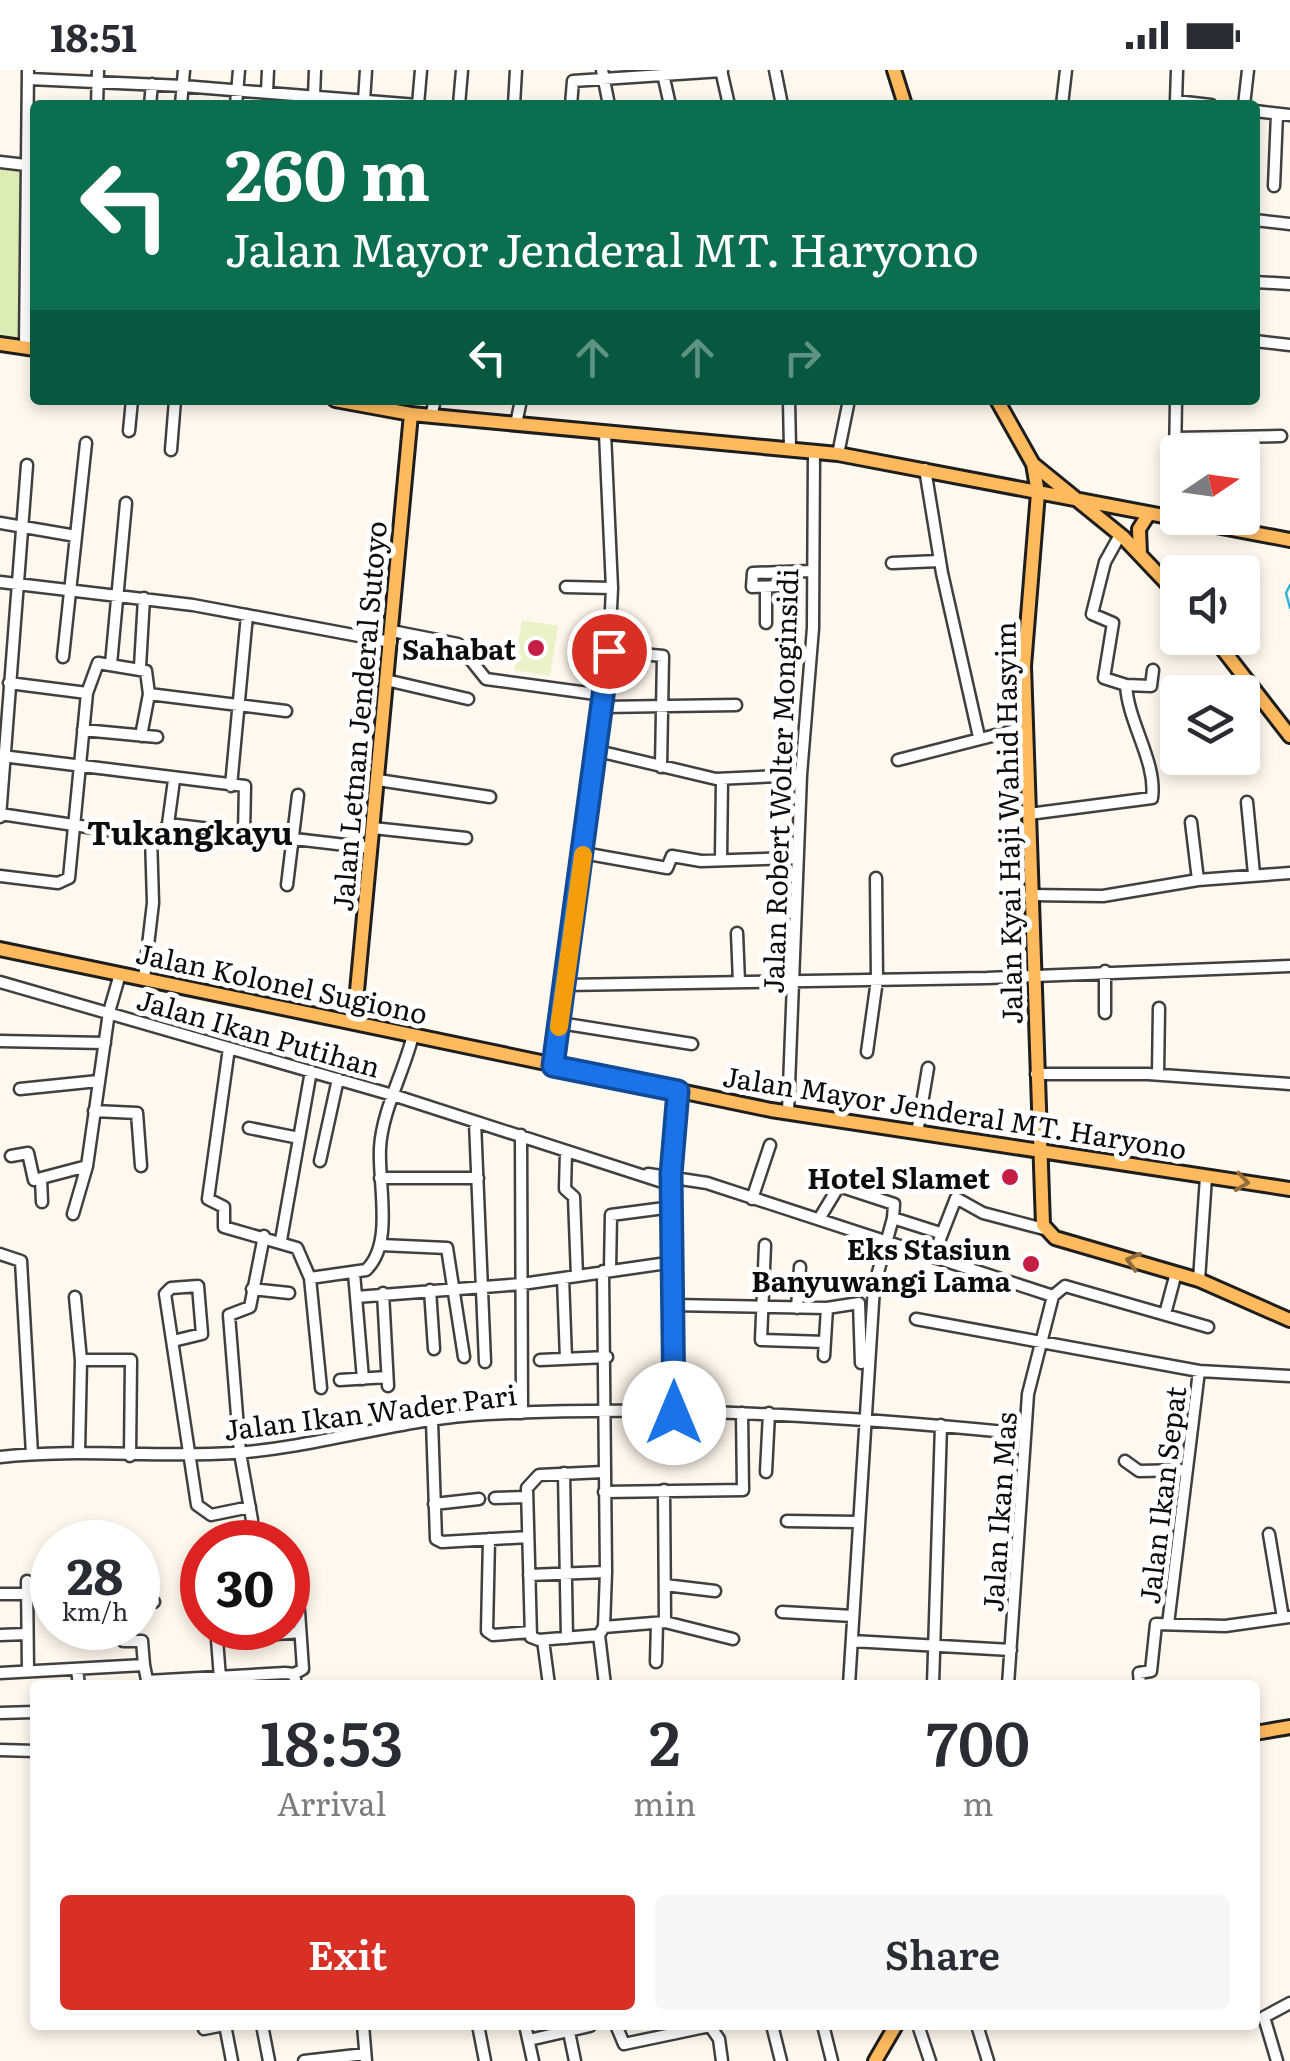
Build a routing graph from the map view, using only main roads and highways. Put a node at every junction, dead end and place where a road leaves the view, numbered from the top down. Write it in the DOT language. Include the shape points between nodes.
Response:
graph roads {
  1 [pos="894,70"];
  2 [pos="903,100"];
  3 [pos="0,344"];
  4 [pos="30,349"];
  5 [pos="362,405"];
  6 [pos="1000,405"];
  7 [pos="411,414"];
  8 [pos="1032,464"];
  9 [pos="1038,494"];
  10 [pos="1075,500"];
  11 [pos="1148,515"];
  12 [pos="1290,540"];
  13 [pos="1140,554"];
  14 [pos="1160,576"];
  15 [pos="1227,655"];
  16 [pos="1290,736"];
  17 [pos="0,949"];
  18 [pos="354,1023"];
  19 [pos="553,1066"];
  20 [pos="1042,1153"];
  21 [pos="1290,1189"];
  22 [pos="1290,1320"];
  23 [pos="1290,1726"];
  24 [pos="1260,1732"];
  25 [pos="893,2030"];
  26 [pos="875,2061"];
  1 -- 2 [label="main road"];
  3 -- 4 [label="main road"];
  5 -- 7 [label="main road"];
  6 -- 8 [label="main road"];
  7 -- 9 [label="main road" via="838,454"];
  7 -- 18 [label="main road, Jalan Letnan Jenderal Sutoyo"];
  8 -- 9 [label="main road, Jalan Kyai Haji Wahid Hasyim"];
  8 -- 10 [label="main road"];
  9 -- 10 [label="main road"];
  9 -- 20 [label="main road, Jalan Kyai Haji Wahid Hasyim" via="1024,666"];
  10 -- 11 [label="main road"];
  10 -- 13 [label="main road"];
  11 -- 12 [label="main road"];
  11 -- 13 [label="main road" via="1139,529"];
  13 -- 14 [label="main road"];
  15 -- 16 [label="main road"];
  17 -- 18 [label="main road, Jalan Kolonel Sugiono"];
  18 -- 19 [label="main road, Jalan Kolonel Sugiono"];
  19 -- 20 [label="main road, Jalan Mayor Jenderal MT. Haryono"];
  20 -- 21 [label="main road, Jalan Mayor Jenderal MT. Haryono, one-way"];
  22 -- 20 [label="main road, Jalan Kyai Haji Wahid Hasyim, one-way" via="1199,1280 1062,1241 1044,1229"];
  23 -- 24 [label="main road"];
  25 -- 26 [label="main road"];
}
